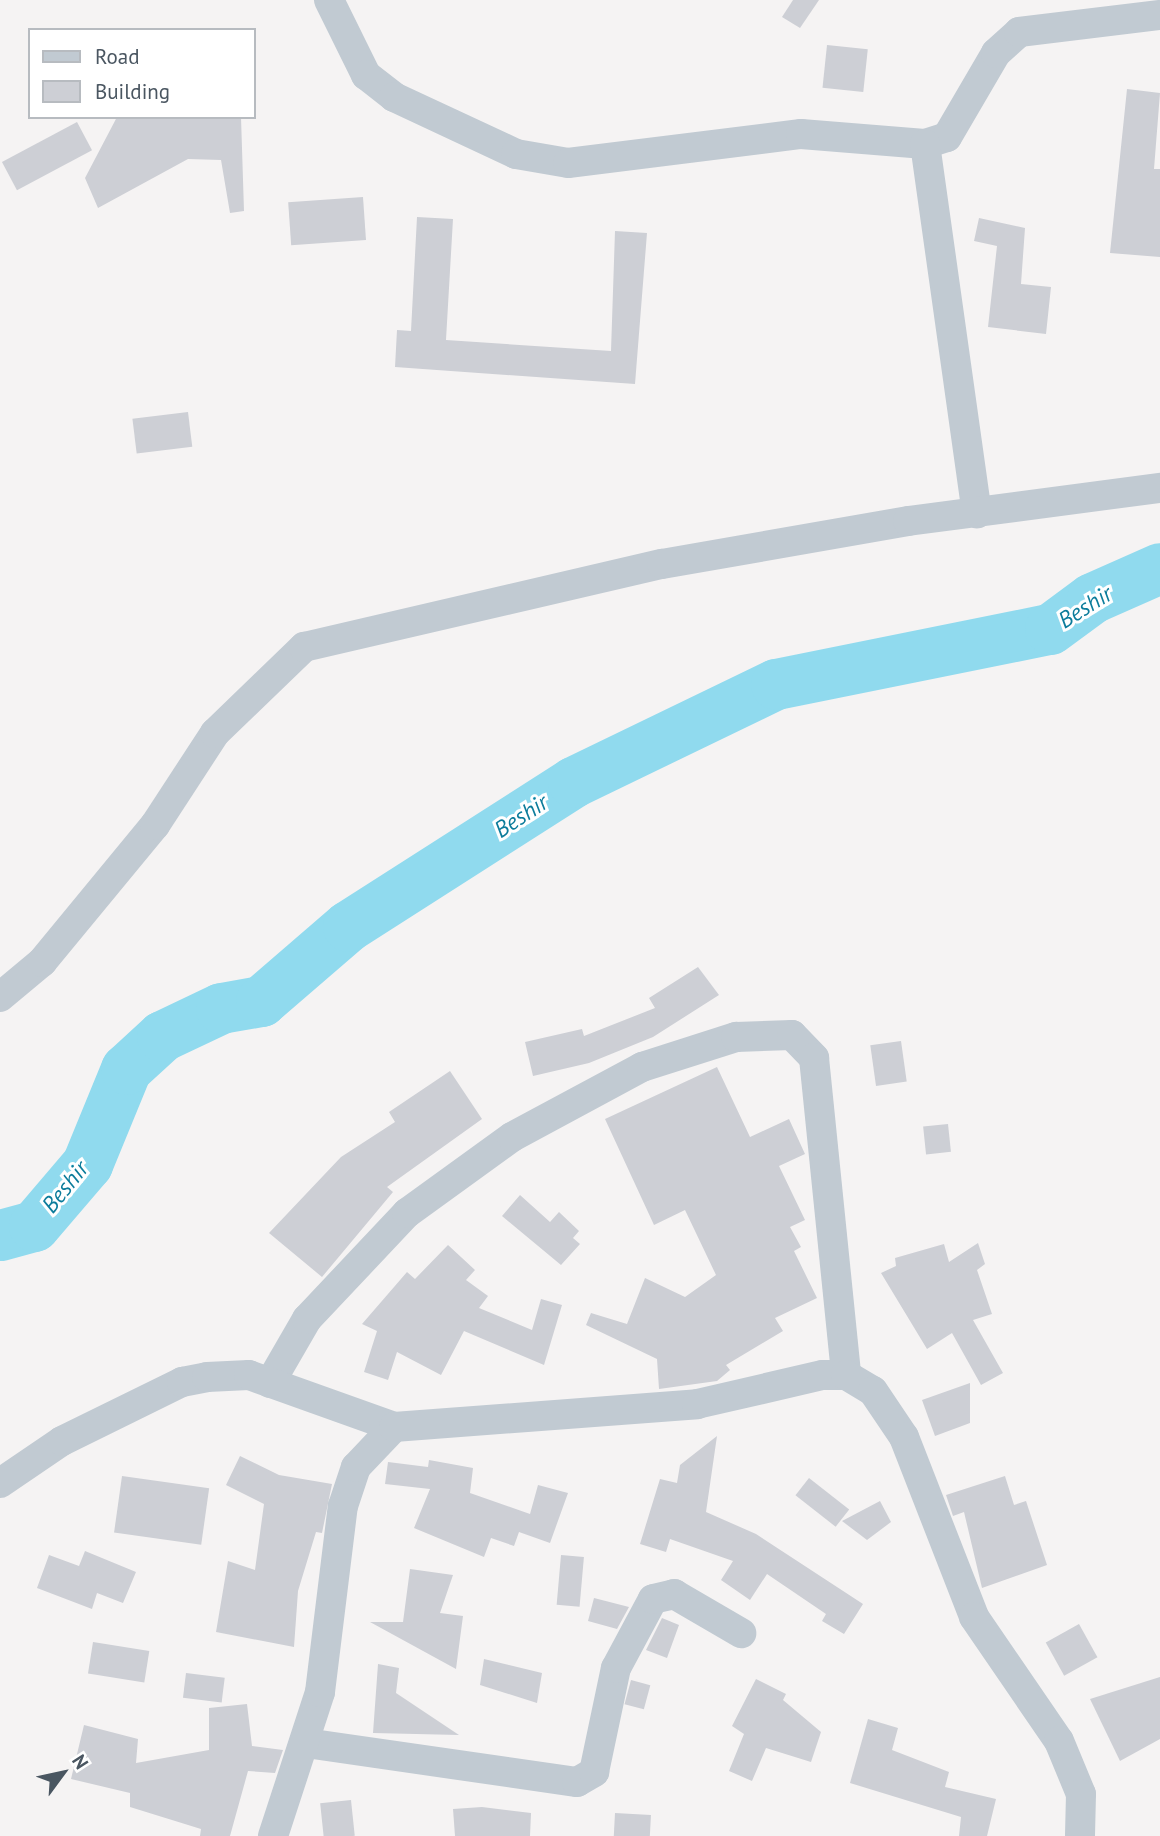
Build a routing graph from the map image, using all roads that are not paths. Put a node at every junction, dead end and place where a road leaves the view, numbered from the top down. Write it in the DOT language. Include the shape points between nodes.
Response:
graph roads {
  1 [pos="328,0"];
  2 [pos="1160,15"];
  3 [pos="925,144"];
  4 [pos="1160,488"];
  5 [pos="977,513"];
  6 [pos="0,997"];
  7 [pos="846,1375"];
  8 [pos="270,1383"];
  9 [pos="394,1427"];
  10 [pos="0,1483"];
  11 [pos="741,1633"];
  12 [pos="306,1743"];
  13 [pos="273,1836"];
  14 [pos="1080,1836"];
  1 -- 3 [label="street" via="366,75 394,97 516,153 568,163 801,134"];
  2 -- 3 [label="street" via="1019,32 996,52 947,137"];
  3 -- 5 [label="street"];
  4 -- 5 [label="street"];
  5 -- 6 [label="street" via="662,564 304,648 215,733 155,825 42,962"];
  7 -- 8 [label="street" via="814,1058 792,1035 736,1037 642,1067 512,1137 407,1213 307,1319"];
  7 -- 9 [label="street" via="697,1404"];
  7 -- 14 [label="street" via="873,1391 904,1437 974,1617 1059,1741 1081,1794"];
  8 -- 9 [label="street"];
  8 -- 10 [label="street" via="235,1374 181,1382 62,1441"];
  9 -- 12 [label="street" via="356,1467 343,1506 320,1692"];
  11 -- 12 [label="street" via="674,1594 653,1599 616,1668 594,1772 577,1782"];
  12 -- 13 [label="street"];
}
